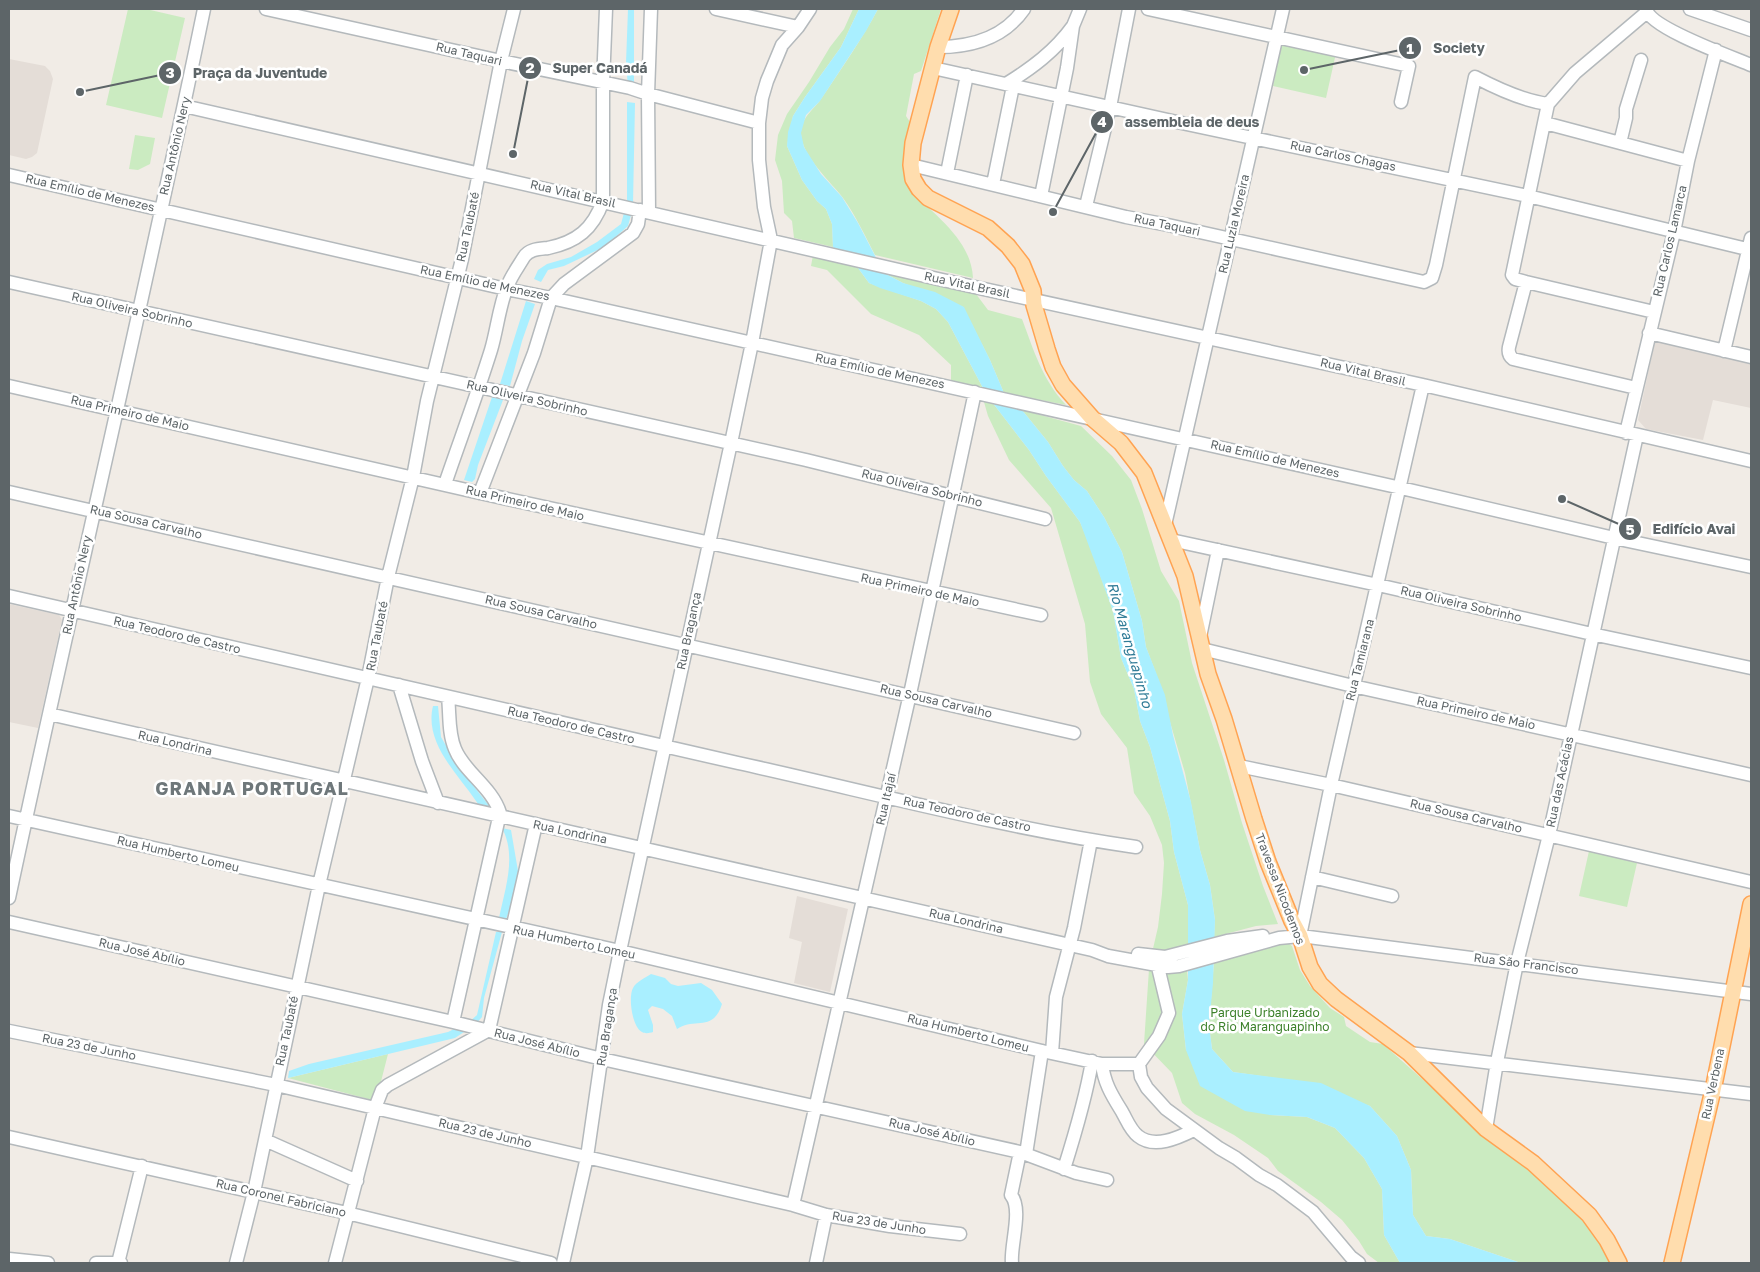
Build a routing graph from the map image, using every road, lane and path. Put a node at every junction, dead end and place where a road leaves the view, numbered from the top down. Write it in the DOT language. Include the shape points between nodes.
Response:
graph roads {
  1 [pos="204,9"];
  2 [pos="266,9"];
  3 [pos="514,9"];
  4 [pos="606,9"];
  5 [pos="651,9"];
  6 [pos="716,9"];
  7 [pos="810,9"];
  8 [pos="951,9"];
  9 [pos="1024,9"];
  10 [pos="1080,9"];
  11 [pos="1129,9"];
  12 [pos="1148,9"];
  13 [pos="1283,9"];
  14 [pos="1690,9"];
  15 [pos="1647,10"];
  16 [pos="1073,26"];
  17 [pos="798,27"];
  18 [pos="1751,30"];
  19 [pos="1277,37"];
  20 [pos="938,48"];
  21 [pos="1716,50"];
  22 [pos="1641,60"];
  23 [pos="501,61"];
  24 [pos="1751,65"];
  25 [pos="932,68"];
  26 [pos="967,75"];
  27 [pos="603,83"];
  28 [pos="1010,85"];
  29 [pos="648,94"];
  30 [pos="1062,97"];
  31 [pos="1401,102"];
  32 [pos="1548,104"];
  33 [pos="184,106"];
  34 [pos="1110,107"];
  35 [pos="759,123"];
  36 [pos="1545,123"];
  37 [pos="1254,137"];
  38 [pos="1620,143"];
  39 [pos="1688,161"];
  40 [pos="911,165"];
  41 [pos="480,173"];
  42 [pos="947,173"];
  43 [pos="9,175"];
  44 [pos="1454,181"];
  45 [pos="993,184"];
  46 [pos="1041,196"];
  47 [pos="1528,196"];
  48 [pos="603,201"];
  49 [pos="1086,206"];
  50 [pos="160,209"];
  51 [pos="645,211"];
  52 [pos="1674,232"];
  53 [pos="1231,238"];
  54 [pos="771,240"];
  55 [pos="1750,246"];
  56 [pos="457,277"];
  57 [pos="9,282"];
  58 [pos="1526,282"];
  59 [pos="506,289"];
  60 [pos="552,298"];
  61 [pos="1033,299"];
  62 [pos="139,312"];
  63 [pos="1654,312"];
  64 [pos="1649,333"];
  65 [pos="1208,338"];
  66 [pos="752,343"];
  67 [pos="1724,351"];
  68 [pos="1751,357"];
  69 [pos="434,377"];
  70 [pos="1423,385"];
  71 [pos="9,386"];
  72 [pos="479,388"];
  73 [pos="1636,388"];
  74 [pos="980,393"];
  75 [pos="518,396"];
  76 [pos="117,410"];
  77 [pos="1092,418"];
  78 [pos="1632,434"];
  79 [pos="1185,439"];
  80 [pos="731,443"];
  81 [pos="1751,461"];
  82 [pos="413,477"];
  83 [pos="445,484"];
  84 [pos="1401,488"];
  85 [pos="9,492"];
  86 [pos="480,493"];
  87 [pos="952,495"];
  88 [pos="94,510"];
  89 [pos="1044,519"];
  90 [pos="1165,524"];
  91 [pos="1614,538"];
  92 [pos="1172,540"];
  93 [pos="708,544"];
  94 [pos="1218,550"];
  95 [pos="1751,567"];
  96 [pos="388,577"];
  97 [pos="1378,585"];
  98 [pos="931,592"];
  99 [pos="9,596"];
  100 [pos="72,610"];
  101 [pos="1041,616"];
  102 [pos="1592,634"];
  103 [pos="1201,643"];
  104 [pos="686,645"];
  105 [pos="1751,668"];
  106 [pos="368,678"];
  107 [pos="399,686"];
  108 [pos="1354,686"];
  109 [pos="910,694"];
  110 [pos="448,698"];
  111 [pos="49,714"];
  112 [pos="1074,733"];
  113 [pos="1570,733"];
  114 [pos="664,746"];
  115 [pos="1239,766"];
  116 [pos="1751,775"];
  117 [pos="343,781"];
  118 [pos="1331,785"];
  119 [pos="886,796"];
  120 [pos="438,803"];
  121 [pos="9,816"];
  122 [pos="500,817"];
  123 [pos="26,820"];
  124 [pos="536,824"];
  125 [pos="1548,835"];
  126 [pos="1091,840"];
  127 [pos="1136,847"];
  128 [pos="642,848"];
  129 [pos="1312,877"];
  130 [pos="1751,882"];
  131 [pos="319,885"];
  132 [pos="1392,896"];
  133 [pos="864,897"];
  134 [pos="9,898"];
  135 [pos="1751,904"];
  136 [pos="475,920"];
  137 [pos="9,922"];
  138 [pos="513,929"];
  139 [pos="1300,936"];
  140 [pos="1069,945"];
  141 [pos="1092,950"];
  142 [pos="620,951"];
  143 [pos="1177,960"];
  144 [pos="1518,963"];
  145 [pos="1158,967"];
  146 [pos="296,987"];
  147 [pos="1733,991"];
  148 [pos="1751,994"];
  149 [pos="838,1002"];
  150 [pos="453,1022"];
  151 [pos="489,1030"];
  152 [pos="9,1031"];
  153 [pos="1047,1052"];
  154 [pos="1409,1053"];
  155 [pos="602,1059"];
  156 [pos="1097,1062"];
  157 [pos="1497,1062"];
  158 [pos="1139,1064"];
  159 [pos="276,1085"];
  160 [pos="1713,1090"];
  161 [pos="1751,1094"];
  162 [pos="815,1105"];
  163 [pos="375,1108"];
  164 [pos="1486,1129"];
  165 [pos="1194,1130"];
  166 [pos="9,1137"];
  167 [pos="265,1140"];
  168 [pos="1023,1153"];
  169 [pos="587,1157"];
  170 [pos="142,1166"];
  171 [pos="1064,1169"];
  172 [pos="1107,1180"];
  173 [pos="357,1181"];
  174 [pos="254,1192"];
  175 [pos="793,1205"];
  176 [pos="348,1213"];
  177 [pos="826,1214"];
  178 [pos="960,1234"];
  179 [pos="9,1259"];
  180 [pos="48,1263"];
  181 [pos="96,1263"];
  182 [pos="119,1263"];
  183 [pos="236,1263"];
  184 [pos="335,1263"];
  185 [pos="551,1263"];
  186 [pos="562,1263"];
  187 [pos="816,1263"];
  188 [pos="1012,1263"];
  189 [pos="1359,1263"];
  190 [pos="1619,1263"];
  191 [pos="1672,1263"];
  1 -- 33 [label="street, Rua Antônio Nery"];
  2 -- 23 [label="street, Rua Taquari"];
  3 -- 23 [label="street, Rua Taubaté"];
  4 -- 27 [label="street"];
  5 -- 29 [label="street"];
  6 -- 17 [label="street"];
  7 -- 17 [label="street, Rua Bragança"];
  8 -- 20 [label="main road"];
  9 -- 20 [label="street" via="1014,22 985,41"];
  10 -- 16 [label="street"];
  11 -- 34 [label="street"];
  12 -- 19 [label="street"];
  13 -- 19 [label="street, Rua Luzia Moreira"];
  14 -- 18 [label="street"];
  15 -- 21 [label="street" via="1669,30"];
  15 -- 32 [label="street" via="1575,73"];
  16 -- 28 [label="street" via="1063,40"];
  16 -- 30 [label="street"];
  17 -- 35 [label="street, Rua Bragança" via="782,45 774,63 762,98"];
  19 -- 31 [label="street" via="1409,66"];
  19 -- 37 [label="street, Rua Luzia Moreira"];
  20 -- 25 [label="main road"];
  21 -- 24 [label="street"];
  21 -- 39 [label="street, Rua Carlos Lamarca"];
  22 -- 38 [label="street" via="1626,109"];
  23 -- 27 [label="street, Rua Taquari"];
  23 -- 41 [label="street, Rua Taubaté"];
  25 -- 26 [label="street, Rua Carlos Chagas"];
  25 -- 40 [label="main road" via="913,143"];
  26 -- 28 [label="street, Rua Carlos Chagas"];
  26 -- 42 [label="street"];
  27 -- 29 [label="street, Rua Taquari"];
  27 -- 48 [label="street"];
  28 -- 30 [label="street, Rua Carlos Chagas"];
  28 -- 45 [label="street"];
  29 -- 35 [label="street, Rua Taquari"];
  29 -- 51 [label="street"];
  30 -- 34 [label="street, Rua Carlos Chagas"];
  30 -- 46 [label="street"];
  32 -- 36 [label="street"];
  32 -- 44 [label="street" via="1535,102 1475,77"];
  33 -- 41 [label="street, Rua Vital Brasil"];
  33 -- 50 [label="street, Rua Antônio Nery"];
  34 -- 37 [label="street, Rua Carlos Chagas"];
  34 -- 49 [label="street"];
  35 -- 54 [label="street, Rua Bragança" via="760,182"];
  36 -- 38 [label="street"];
  36 -- 47 [label="street"];
  37 -- 44 [label="street, Rua Carlos Chagas"];
  37 -- 53 [label="street, Rua Luzia Moreira"];
  38 -- 39 [label="street"];
  39 -- 52 [label="street, Rua Carlos Lamarca"];
  40 -- 42 [label="street, Rua Taquari"];
  40 -- 61 [label="main road, Travessa Nicodemos" via="913,178 928,198 988,228 1008,246 1022,264"];
  41 -- 48 [label="street, Rua Vital Brasil"];
  41 -- 56 [label="street, Rua Taubaté"];
  42 -- 45 [label="street, Rua Taquari"];
  43 -- 50 [label="street, Rua Emílio de Menezes"];
  44 -- 47 [label="street, Rua Carlos Chagas"];
  44 -- 53 [label="street, Rua Taquari" via="1432,278 1424,282"];
  45 -- 46 [label="street, Rua Taquari"];
  46 -- 49 [label="street, Rua Taquari"];
  47 -- 52 [label="street, Rua Carlos Chagas"];
  47 -- 58 [label="street" via="1512,273 1515,279"];
  48 -- 51 [label="street, Rua Vital Brasil"];
  48 -- 59 [label="street" via="599,213 577,238 526,254"];
  49 -- 53 [label="street, Rua Taquari"];
  50 -- 56 [label="street, Rua Emílio de Menezes"];
  50 -- 62 [label="street, Rua Antônio Nery"];
  51 -- 54 [label="street, Rua Vital Brasil"];
  51 -- 60 [label="street" via="633,233 564,284"];
  52 -- 55 [label="street, Rua Carlos Chagas"];
  52 -- 63 [label="street, Rua Carlos Lamarca"];
  53 -- 65 [label="street, Rua Luzia Moreira"];
  54 -- 61 [label="street, Rua Vital Brasil"];
  54 -- 66 [label="street, Rua Bragança"];
  55 -- 67 [label="street"];
  56 -- 59 [label="street, Rua Emílio de Menezes"];
  56 -- 69 [label="street, Rua Taubaté"];
  57 -- 62 [label="street, Rua Oliveira Sobrinho"];
  58 -- 63 [label="street"];
  58 -- 73 [label="street" via="1509,347 1511,357"];
  59 -- 60 [label="street, Rua Emílio de Menezes"];
  59 -- 72 [label="street"];
  60 -- 66 [label="street, Rua Emílio de Menezes"];
  60 -- 75 [label="street"];
  61 -- 65 [label="street, Rua Vital Brasil"];
  61 -- 77 [label="main road, Travessa Nicodemos" via="1053,367 1063,385"];
  62 -- 69 [label="street, Rua Oliveira Sobrinho"];
  62 -- 76 [label="street, Rua Antônio Nery"];
  63 -- 64 [label="street, Rua Carlos Lamarca"];
  64 -- 67 [label="street"];
  64 -- 73 [label="street, Rua Carlos Lamarca"];
  65 -- 70 [label="street, Rua Vital Brasil"];
  65 -- 79 [label="street, Rua Luzia Moreira"];
  66 -- 74 [label="street, Rua Emílio de Menezes"];
  66 -- 80 [label="street, Rua Bragança"];
  67 -- 68 [label="street"];
  69 -- 72 [label="street, Rua Oliveira Sobrinho"];
  69 -- 82 [label="street, Rua Taubaté"];
  70 -- 78 [label="street, Rua Vital Brasil"];
  70 -- 84 [label="street, Rua Tamiarana"];
  71 -- 76 [label="street, Rua Primeiro de Maio"];
  72 -- 75 [label="street, Rua Oliveira Sobrinho"];
  72 -- 83 [label="street"];
  73 -- 78 [label="street, Rua Carlos Lamarca"];
  74 -- 77 [label="street, Rua Emílio de Menezes"];
  74 -- 87 [label="street, Rua Itajaí"];
  75 -- 80 [label="street, Rua Oliveira Sobrinho"];
  75 -- 86 [label="street"];
  76 -- 82 [label="street, Rua Primeiro de Maio"];
  76 -- 88 [label="street, Rua Antônio Nery"];
  77 -- 79 [label="street, Rua Emílio de Menezes"];
  77 -- 90 [label="main road, Travessa Nicodemos" via="1134,458 1144,473"];
  78 -- 81 [label="street, Rua Vital Brasil"];
  78 -- 91 [label="street, Rua das Acácias"];
  79 -- 84 [label="street, Rua Emílio de Menezes"];
  79 -- 90 [label="street, Rua Luzia Moreira"];
  80 -- 87 [label="street, Rua Oliveira Sobrinho"];
  80 -- 93 [label="street, Rua Bragança"];
  82 -- 83 [label="street, Rua Primeiro de Maio"];
  82 -- 96 [label="street, Rua Taubaté"];
  83 -- 86 [label="street, Rua Primeiro de Maio"];
  84 -- 91 [label="street, Rua Emílio de Menezes"];
  84 -- 97 [label="street, Rua Tamiarana"];
  85 -- 88 [label="street, Rua Sousa Carvalho"];
  86 -- 93 [label="street, Rua Primeiro de Maio"];
  87 -- 89 [label="street, Rua Oliveira Sobrinho"];
  87 -- 98 [label="street, Rua Itajaí"];
  88 -- 96 [label="street, Rua Sousa Carvalho"];
  88 -- 100 [label="street, Rua Antônio Nery"];
  90 -- 92 [label="main road, Travessa Nicodemos"];
  91 -- 95 [label="street, Rua Emílio de Menezes"];
  91 -- 102 [label="street, Rua das Acácias"];
  92 -- 94 [label="street, Rua Oliveira Sobrinho"];
  92 -- 103 [label="main road, Travessa Nicodemos" via="1185,576"];
  93 -- 98 [label="street, Rua Primeiro de Maio"];
  93 -- 104 [label="street, Rua Bragança"];
  94 -- 97 [label="street, Rua Oliveira Sobrinho"];
  94 -- 103 [label="street"];
  96 -- 104 [label="street, Rua Sousa Carvalho"];
  96 -- 106 [label="street, Rua Taubaté"];
  97 -- 102 [label="street, Rua Oliveira Sobrinho"];
  97 -- 108 [label="street, Rua Tamiarana"];
  98 -- 101 [label="street, Rua Primeiro de Maio"];
  98 -- 109 [label="street, Rua Itajaí"];
  99 -- 100 [label="street, Rua Teodoro de Castro"];
  100 -- 106 [label="street, Rua Teodoro de Castro"];
  100 -- 111 [label="street, Rua Antônio Nery"];
  102 -- 105 [label="street, Rua Oliveira Sobrinho"];
  102 -- 113 [label="street, Rua das Acácias"];
  103 -- 108 [label="street, Rua Primeiro de Maio"];
  103 -- 115 [label="main road, Travessa Nicodemos"];
  104 -- 109 [label="street, Rua Sousa Carvalho"];
  104 -- 114 [label="street, Rua Bragança"];
  106 -- 107 [label="street, Rua Teodoro de Castro"];
  106 -- 117 [label="street, Rua Taubaté"];
  107 -- 110 [label="street, Rua Teodoro de Castro"];
  107 -- 120 [label="street"];
  108 -- 113 [label="street, Rua Primeiro de Maio"];
  108 -- 118 [label="street, Rua Tamiarana"];
  109 -- 112 [label="street, Rua Sousa Carvalho"];
  109 -- 119 [label="street, Rua Itajaí"];
  110 -- 114 [label="street, Rua Teodoro de Castro"];
  110 -- 122 [label="street" via="455,750 488,791 498,806"];
  111 -- 117 [label="street, Rua Londrina"];
  111 -- 123 [label="street, Rua Antônio Nery"];
  113 -- 116 [label="street, Rua Primeiro de Maio"];
  113 -- 125 [label="street, Rua das Acácias"];
  114 -- 119 [label="street, Rua Teodoro de Castro"];
  114 -- 128 [label="street, Rua Bragança"];
  115 -- 118 [label="street, Rua Sousa Carvalho"];
  115 -- 139 [label="main road, Travessa Nicodemos" via="1268,862"];
  117 -- 120 [label="street, Rua Londrina"];
  117 -- 131 [label="street, Rua Taubaté"];
  118 -- 125 [label="street, Rua Sousa Carvalho"];
  118 -- 129 [label="street, Rua Tamiarana"];
  119 -- 126 [label="street, Rua Teodoro de Castro"];
  119 -- 133 [label="street, Rua Itajaí"];
  120 -- 122 [label="street, Rua Londrina"];
  121 -- 123 [label="street, Rua Humberto Lomeu"];
  122 -- 124 [label="street, Rua Londrina"];
  122 -- 136 [label="street"];
  123 -- 131 [label="street, Rua Humberto Lomeu"];
  123 -- 134 [label="street, Rua Antônio Nery"];
  124 -- 128 [label="street, Rua Londrina"];
  124 -- 138 [label="street"];
  125 -- 130 [label="street, Rua Sousa Carvalho"];
  125 -- 144 [label="street, Rua das Acácias"];
  126 -- 127 [label="street, Rua Teodoro de Castro"];
  126 -- 140 [label="street"];
  128 -- 133 [label="street, Rua Londrina"];
  128 -- 142 [label="street, Rua Bragança"];
  129 -- 132 [label="street"];
  129 -- 139 [label="street, Rua Tamiarana"];
  131 -- 136 [label="street, Rua Humberto Lomeu"];
  131 -- 146 [label="street, Rua Taubaté"];
  133 -- 140 [label="street, Rua Londrina"];
  133 -- 149 [label="street, Rua Itajaí"];
  135 -- 147 [label="main road, Rua Verbena"];
  136 -- 138 [label="street, Rua Humberto Lomeu"];
  136 -- 150 [label="street"];
  137 -- 146 [label="street, Rua José Abílio"];
  138 -- 142 [label="street, Rua Humberto Lomeu"];
  138 -- 151 [label="street"];
  139 -- 143 [label="street, Rua São Francisco" via="1229,946"];
  139 -- 144 [label="street, Rua São Francisco"];
  139 -- 154 [label="main road, Travessa Nicodemos" via="1306,957 1320,984 1357,1016"];
  140 -- 141 [label="street, Rua Londrina"];
  140 -- 153 [label="street"];
  141 -- 143 [label="street" via="1109,949"];
  141 -- 145 [label="street"];
  142 -- 149 [label="street, Rua Humberto Lomeu"];
  142 -- 155 [label="street, Rua Bragança"];
  143 -- 145 [label="street"];
  144 -- 147 [label="street, Rua São Francisco"];
  144 -- 157 [label="street, Rua das Acácias"];
  145 -- 158 [label="street" via="1170,1013 1159,1036"];
  146 -- 150 [label="street, Rua José Abílio"];
  146 -- 159 [label="street, Rua Taubaté"];
  147 -- 148 [label="street, Rua São Francisco"];
  147 -- 160 [label="main road, Rua Verbena"];
  149 -- 153 [label="street, Rua Humberto Lomeu"];
  149 -- 162 [label="street, Rua Itajaí"];
  150 -- 151 [label="street, Rua José Abílio"];
  151 -- 155 [label="street, Rua José Abílio"];
  151 -- 163 [label="street" via="388,1085 382,1090"];
  152 -- 159 [label="street, Rua 23 de Junho"];
  153 -- 156 [label="street, Rua Humberto Lomeu"];
  153 -- 168 [label="street"];
  154 -- 157 [label="street"];
  154 -- 164 [label="main road, Travessa Nicodemos"];
  155 -- 162 [label="street, Rua José Abílio"];
  155 -- 169 [label="street, Rua Bragança"];
  156 -- 158 [label="street, Rua Humberto Lomeu"];
  156 -- 165 [label="street" via="1107,1088 1137,1136 1158,1142"];
  156 -- 171 [label="street"];
  157 -- 160 [label="street"];
  157 -- 164 [label="street, Rua das Acácias"];
  158 -- 165 [label="street" via="1141,1077 1152,1094"];
  159 -- 163 [label="street, Rua 23 de Junho"];
  159 -- 167 [label="street, Rua Taubaté"];
  160 -- 161 [label="street"];
  160 -- 191 [label="main road, Rua Verbena"];
  162 -- 168 [label="street, Rua José Abílio"];
  162 -- 175 [label="street, Rua Itajaí"];
  163 -- 169 [label="street, Rua 23 de Junho"];
  163 -- 173 [label="street"];
  164 -- 190 [label="main road, Travessa Nicodemos" via="1533,1163 1589,1216"];
  165 -- 189 [label="street" via="1313,1212"];
  166 -- 170 [label="street, Rua Coronel Fabriciano"];
  167 -- 173 [label="street"];
  167 -- 174 [label="street, Rua Taubaté"];
  168 -- 171 [label="street, Rua José Abílio"];
  168 -- 188 [label="street" via="1011,1195 1015,1210"];
  169 -- 175 [label="street, Rua 23 de Junho"];
  169 -- 186 [label="street, Rua Bragança"];
  170 -- 174 [label="street, Rua Coronel Fabriciano"];
  170 -- 182 [label="street"];
  171 -- 172 [label="street, Rua José Abílio"];
  173 -- 176 [label="street"];
  174 -- 176 [label="street, Rua Coronel Fabriciano"];
  174 -- 183 [label="street, Rua Taubaté"];
  175 -- 177 [label="street, Rua 23 de Junho"];
  176 -- 184 [label="street"];
  176 -- 185 [label="street, Rua Coronel Fabriciano"];
  177 -- 178 [label="street, Rua 23 de Junho"];
  177 -- 187 [label="street"];
  179 -- 180 [label="street"];
  181 -- 182 [label="street"];
}
